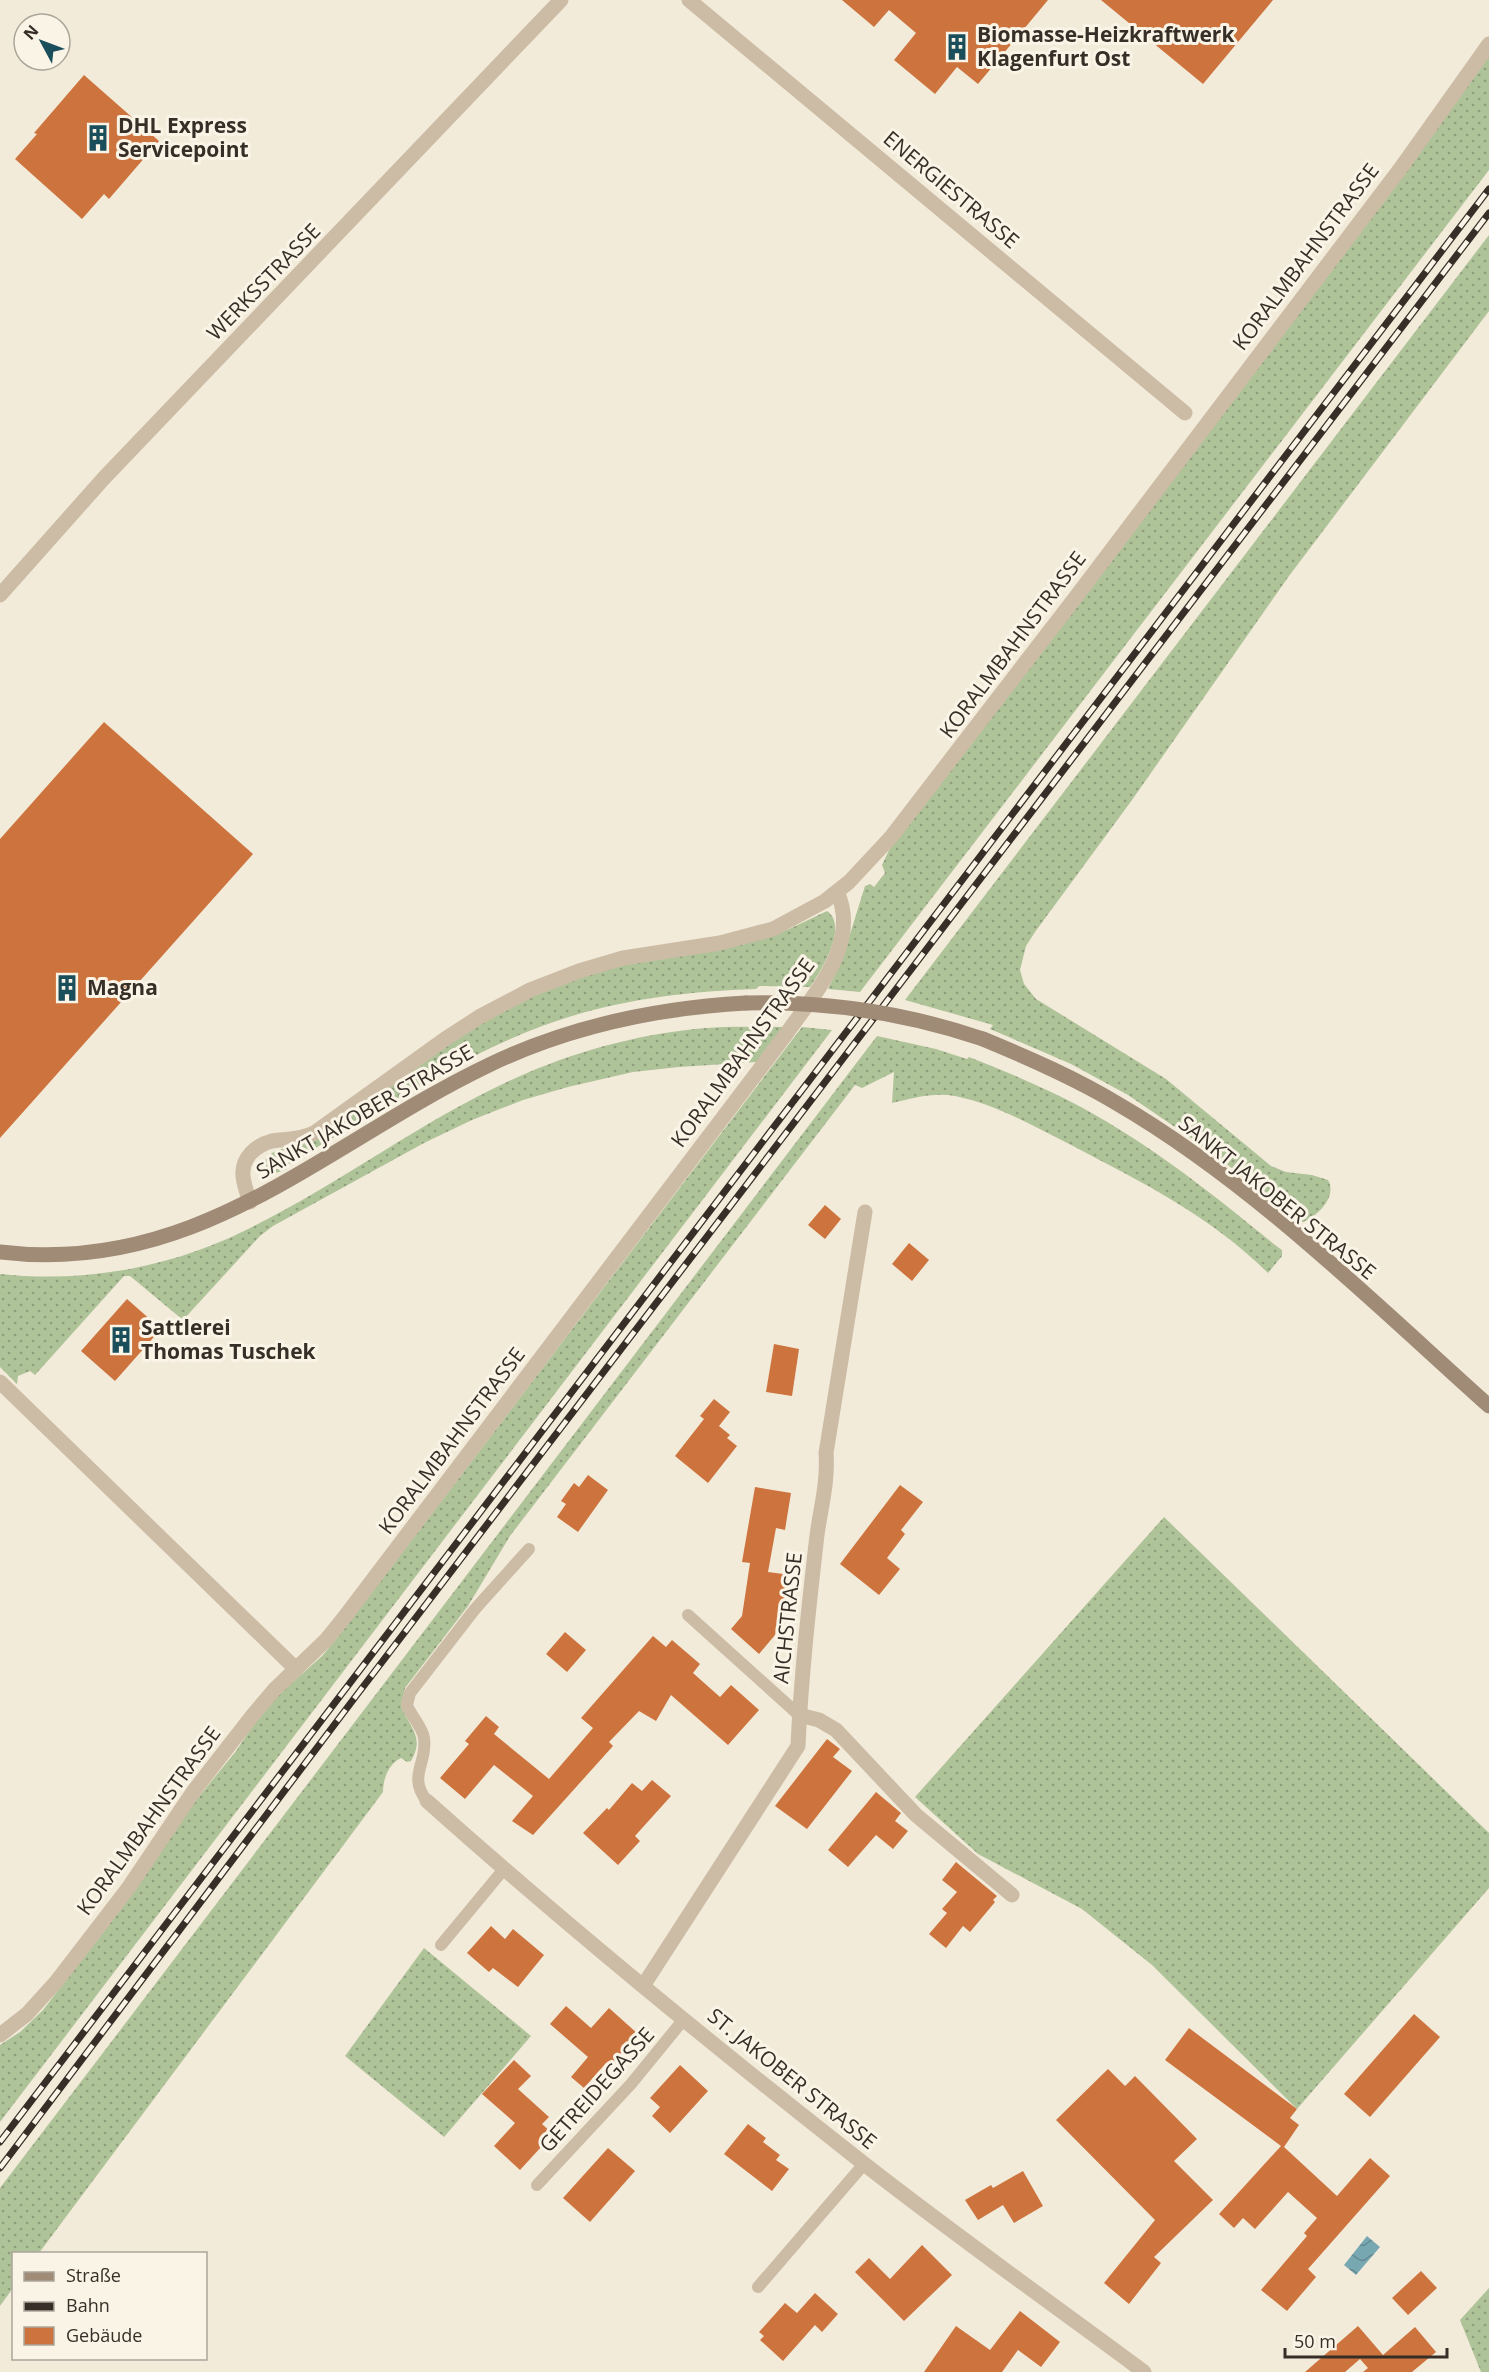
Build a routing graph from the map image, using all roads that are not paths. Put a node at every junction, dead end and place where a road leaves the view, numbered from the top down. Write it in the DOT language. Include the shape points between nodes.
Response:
graph roads {
  1 [pos="561,0"];
  2 [pos="689,0"];
  3 [pos="1489,44"];
  4 [pos="1185,413"];
  5 [pos="0,595"];
  6 [pos="837,892"];
  7 [pos="250,1202"];
  8 [pos="865,1212"];
  9 [pos="0,1252"];
  10 [pos="0,1382"];
  11 [pos="1489,1406"];
  12 [pos="529,1549"];
  13 [pos="688,1615"];
  14 [pos="296,1670"];
  15 [pos="799,1715"];
  16 [pos="427,1802"];
  17 [pos="504,1869"];
  18 [pos="1012,1895"];
  19 [pos="441,1945"];
  20 [pos="644,1986"];
  21 [pos="684,2019"];
  22 [pos="0,2035"];
  23 [pos="864,2164"];
  24 [pos="537,2185"];
  25 [pos="758,2287"];
  26 [pos="1144,2372"];
  1 -- 5 [label="street, WERKSSTRASSE" via="104,478"];
  2 -- 4 [label="street, ENERGIESTRASSE"];
  3 -- 6 [label="street, KORALMBAHNSTRASSE" via="1400,169 976,728 877,854"];
  6 -- 7 [label="street" via="773,929 720,943 602,964 555,979 503,1004 445,1039 314,1133 256,1148 242,1168"];
  6 -- 14 [label="street, KORALMBAHNSTRASSE" via="845,921 834,961 824,980 379,1573 326,1641"];
  7 -- 9 [label="main road, SANKT JAKOBER STRASSE" via="171,1235 121,1248 66,1254"];
  7 -- 11 [label="main road, SANKT JAKOBER STRASSE, bridge" via="432,1094 534,1045 590,1026 696,1006 746,1003 817,1004 873,1011 983,1039 1099,1092 1183,1146 1303,1241"];
  8 -- 15 [label="street, AICHSTRASSE" via="826,1453 827,1476"];
  10 -- 14 [label="street"];
  12 -- 16 [label="lane" via="475,1609 410,1693 407,1705 425,1740 418,1778 419,1791"];
  13 -- 15 [label="lane"];
  14 -- 22 [label="street, KORALMBAHNSTRASSE" via="262,1703 193,1792 129,1887 56,1982 27,2014"];
  15 -- 18 [label="street" via="836,1730 916,1815"];
  15 -- 20 [label="street, AICHSTRASSE" via="798,1746"];
  16 -- 17 [label="street, ST. JAKOBER STRASSE"];
  17 -- 19 [label="lane"];
  17 -- 20 [label="street, ST. JAKOBER STRASSE"];
  20 -- 21 [label="street, ST. JAKOBER STRASSE"];
  21 -- 23 [label="street, ST. JAKOBER STRASSE"];
  21 -- 24 [label="lane, GETREIDEGASSE" via="631,2084"];
  23 -- 25 [label="lane"];
  23 -- 26 [label="street, ST. JAKOBER STRASSE"];
}
